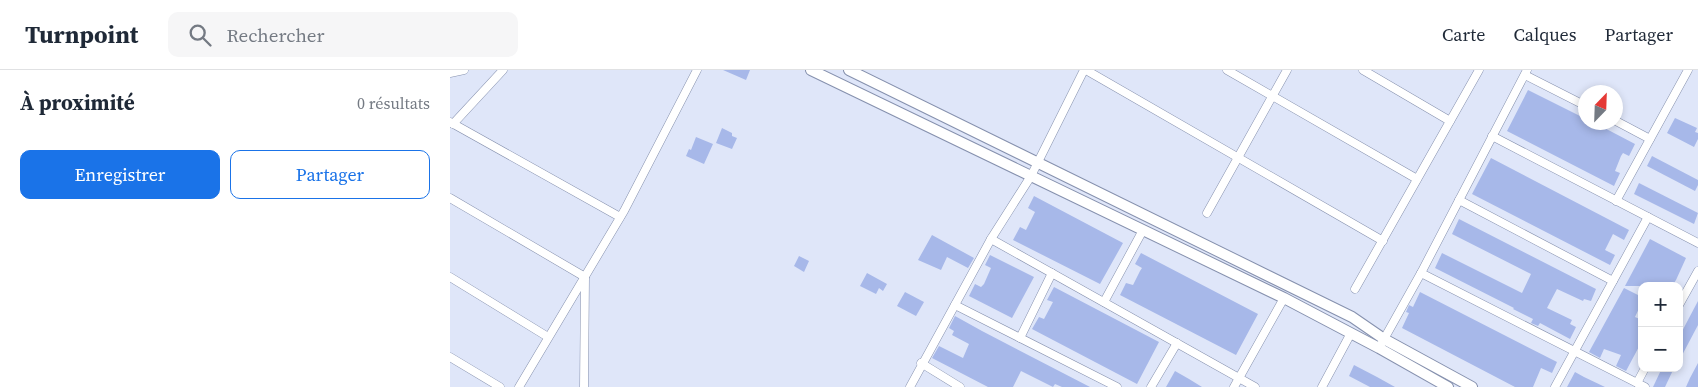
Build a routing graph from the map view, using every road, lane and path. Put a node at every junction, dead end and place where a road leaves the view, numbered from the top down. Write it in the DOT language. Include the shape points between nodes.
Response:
graph roads {
  1 [pos="464,70"];
  2 [pos="503,70"];
  3 [pos="697,70"];
  4 [pos="811,70"];
  5 [pos="849,70"];
  6 [pos="1085,70"];
  7 [pos="1227,70"];
  8 [pos="1286,70"];
  9 [pos="1363,70"];
  10 [pos="1479,70"];
  11 [pos="1688,70"];
  12 [pos="1526,72"];
  13 [pos="450,73"];
  14 [pos="1272,96"];
  15 [pos="1578,101"];
  16 [pos="1450,121"];
  17 [pos="452,123"];
  18 [pos="1623,125"];
  19 [pos="1492,136"];
  20 [pos="1650,139"];
  21 [pos="1237,157"];
  22 [pos="1038,163"];
  23 [pos="1032,176"];
  24 [pos="1417,180"];
  25 [pos="450,198"];
  26 [pos="1459,200"];
  27 [pos="1616,201"];
  28 [pos="1207,213"];
  29 [pos="620,217"];
  30 [pos="1648,217"];
  31 [pos="1143,230"];
  32 [pos="991,239"];
  33 [pos="1383,241"];
  34 [pos="1698,243"];
  35 [pos="1698,271"];
  36 [pos="1052,273"];
  37 [pos="1421,273"];
  38 [pos="450,277"];
  39 [pos="584,277"];
  40 [pos="1613,282"];
  41 [pos="1355,289"];
  42 [pos="1284,298"];
  43 [pos="1683,298"];
  44 [pos="1104,302"];
  45 [pos="956,305"];
  46 [pos="1351,333"];
  47 [pos="548,337"];
  48 [pos="1020,338"];
  49 [pos="1177,344"];
  50 [pos="1381,344"];
  51 [pos="1575,352"];
  52 [pos="450,357"];
  53 [pos="922,363"];
  54 [pos="1643,372"];
  55 [pos="1239,378"];
  56 [pos="1637,383"];
  57 [pos="500,387"];
  58 [pos="519,387"];
  59 [pos="584,387"];
  60 [pos="910,387"];
  61 [pos="960,387"];
  62 [pos="1117,387"];
  63 [pos="1151,387"];
  64 [pos="1234,387"];
  65 [pos="1255,387"];
  66 [pos="1322,387"];
  67 [pos="1448,387"];
  68 [pos="1472,387"];
  69 [pos="1555,387"];
  70 [pos="1645,387"];
  1 -- 13 [label="street"];
  2 -- 17 [label="street"];
  3 -- 29 [label="street"];
  4 -- 23 [label="street"];
  5 -- 22 [label="street"];
  6 -- 21 [label="street"];
  6 -- 22 [label="street"];
  7 -- 14 [label="street"];
  8 -- 14 [label="street"];
  9 -- 16 [label="street"];
  10 -- 16 [label="street"];
  11 -- 20 [label="street"];
  12 -- 15 [label="street"];
  12 -- 19 [label="street"];
  14 -- 21 [label="street"];
  14 -- 24 [label="street"];
  16 -- 24 [label="street"];
  17 -- 29 [label="street"];
  18 -- 20 [label="street"];
  19 -- 26 [label="street"];
  19 -- 27 [label="street"];
  20 -- 27 [label="street"];
  21 -- 28 [label="street"];
  21 -- 33 [label="street"];
  22 -- 23 [label="street"];
  22 -- 50 [label="street" via="1352,317"];
  23 -- 31 [label="street"];
  23 -- 32 [label="street"];
  24 -- 33 [label="street"];
  25 -- 39 [label="street"];
  26 -- 37 [label="street"];
  26 -- 40 [label="street"];
  27 -- 30 [label="street"];
  29 -- 39 [label="street"];
  30 -- 34 [label="street"];
  30 -- 40 [label="street"];
  31 -- 42 [label="street"];
  31 -- 44 [label="street"];
  32 -- 36 [label="street"];
  32 -- 45 [label="street"];
  33 -- 41 [label="street"];
  35 -- 43 [label="street"];
  36 -- 44 [label="street"];
  36 -- 48 [label="street"];
  37 -- 50 [label="street"];
  37 -- 51 [label="street"];
  38 -- 47 [label="street"];
  39 -- 47 [label="street"];
  39 -- 59 [label="street"];
  40 -- 51 [label="street"];
  42 -- 46 [label="street"];
  42 -- 55 [label="street"];
  44 -- 49 [label="street"];
  45 -- 48 [label="street"];
  45 -- 53 [label="street"];
  46 -- 50 [label="street"];
  46 -- 66 [label="street"];
  47 -- 58 [label="street"];
  48 -- 62 [label="street"];
  49 -- 55 [label="street"];
  49 -- 63 [label="street"];
  50 -- 67 [label="street"];
  50 -- 68 [label="street"];
  51 -- 56 [label="street"];
  51 -- 69 [label="street"];
  52 -- 57 [label="street"];
  53 -- 60 [label="street"];
  53 -- 61 [label="street"];
  54 -- 56 [label="street"];
  55 -- 64 [label="street"];
  55 -- 65 [label="street"];
  56 -- 70 [label="street"];
}
